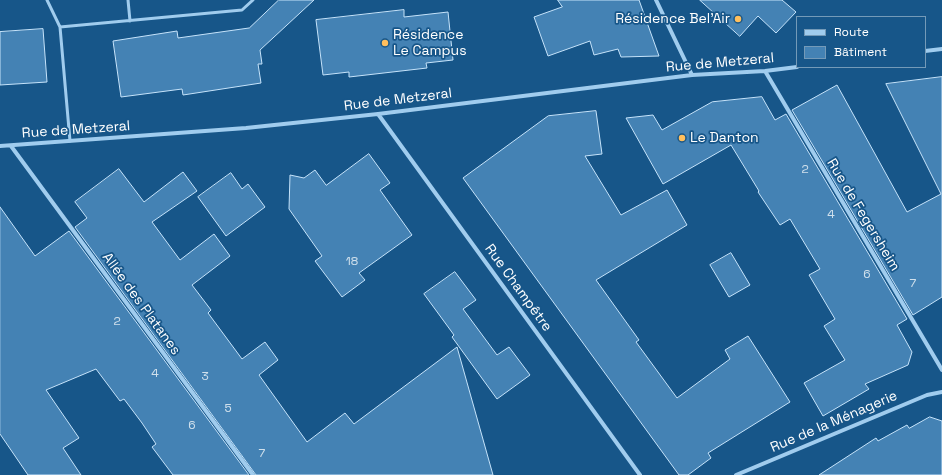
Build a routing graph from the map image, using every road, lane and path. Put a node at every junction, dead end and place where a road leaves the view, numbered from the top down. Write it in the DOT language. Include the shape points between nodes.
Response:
graph roads {
  1 [pos="47,0"];
  2 [pos="128,0"];
  3 [pos="253,0"];
  4 [pos="656,0"];
  5 [pos="130,21"];
  6 [pos="60,27"];
  7 [pos="942,49"];
  8 [pos="926,51"];
  9 [pos="796,67"];
  10 [pos="765,71"];
  11 [pos="692,75"];
  12 [pos="378,114"];
  13 [pos="70,142"];
  14 [pos="0,146"];
  15 [pos="11,146"];
  16 [pos="942,370"];
  17 [pos="942,392"];
  18 [pos="253,475"];
  19 [pos="640,475"];
  20 [pos="736,475"];
  1 -- 6 [label="lane"];
  2 -- 5 [label="lane"];
  3 -- 5 [label="lane" via="242,10"];
  4 -- 11 [label="street"];
  5 -- 6 [label="lane"];
  6 -- 13 [label="lane"];
  7 -- 8 [label="street"];
  9 -- 10 [label="street, Rue de Metzeral"];
  10 -- 11 [label="street, Rue de Metzeral"];
  10 -- 16 [label="street, Rue de Fegersheim"];
  11 -- 12 [label="street, Rue de Metzeral"];
  12 -- 13 [label="street, Rue de Metzeral"];
  12 -- 19 [label="street, Rue Champêtre"];
  13 -- 15 [label="street, Rue de Metzeral"];
  14 -- 15 [label="street, Rue de Metzeral"];
  15 -- 18 [label="street, Allée des Platanes"];
  17 -- 20 [label="street, Rue de la Ménagerie" via="927,395"];
}
